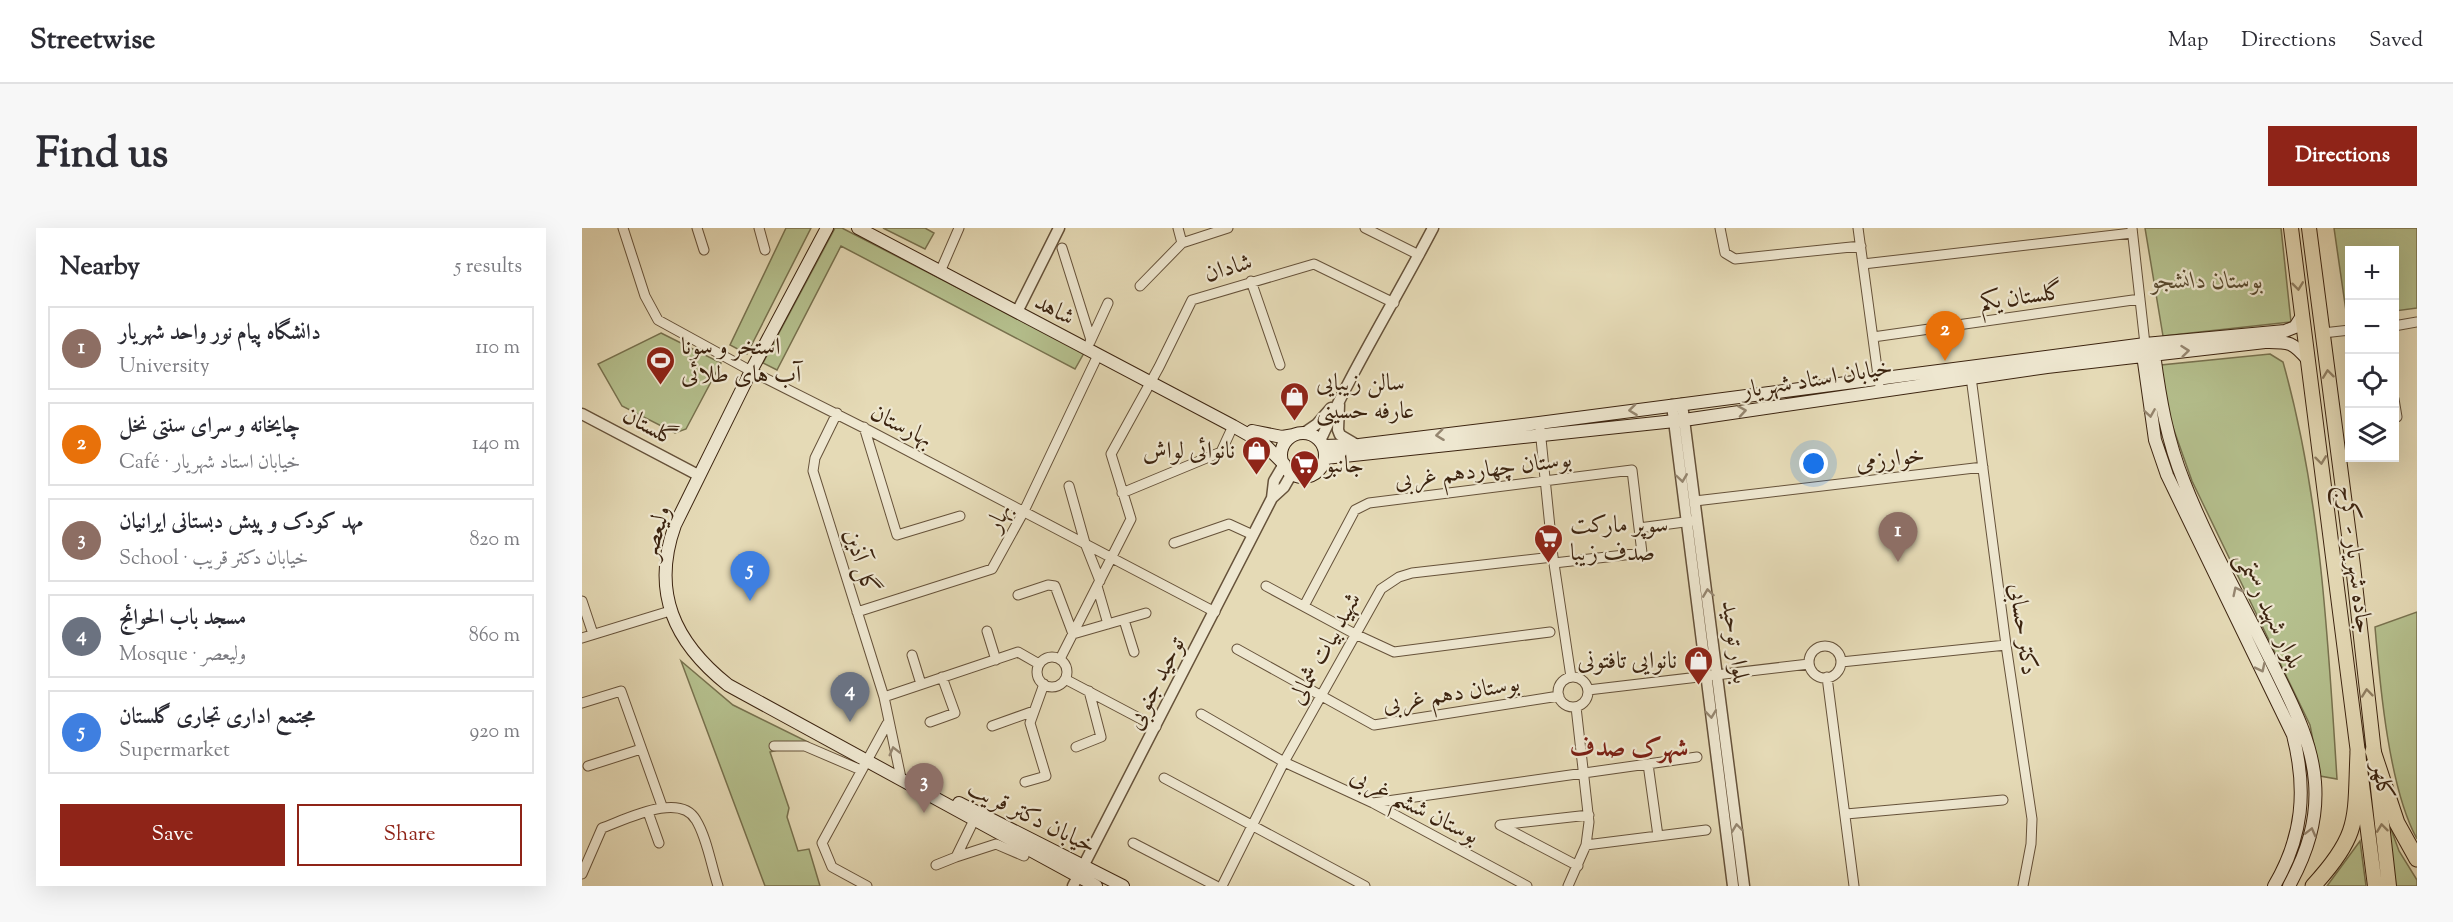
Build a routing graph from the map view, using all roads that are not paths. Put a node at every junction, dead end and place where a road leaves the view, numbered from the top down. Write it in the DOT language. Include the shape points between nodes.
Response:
graph roads {
  1 [pos="623,228"];
  2 [pos="697,228"];
  3 [pos="759,228"];
  4 [pos="826,228"];
  5 [pos="858,228"];
  6 [pos="959,228"];
  7 [pos="1059,228"];
  8 [pos="1178,228"];
  9 [pos="1228,228"];
  10 [pos="1365,228"];
  11 [pos="1433,228"];
  12 [pos="1720,228"];
  13 [pos="1858,228"];
  14 [pos="2291,228"];
  15 [pos="2309,228"];
  16 [pos="2132,230"];
  17 [pos="1182,243"];
  18 [pos="1860,246"];
  19 [pos="1062,248"];
  20 [pos="704,250"];
  21 [pos="765,250"];
  22 [pos="1419,255"];
  23 [pos="1863,264"];
  24 [pos="940,272"];
  25 [pos="1251,281"];
  26 [pos="1140,286"];
  27 [pos="2139,299"];
  28 [pos="1108,303"];
  29 [pos="1394,303"];
  30 [pos="1017,312"];
  31 [pos="2302,316"];
  32 [pos="2417,322"];
  33 [pos="2399,325"];
  34 [pos="2345,330"];
  35 [pos="2323,333"];
  36 [pos="1873,337"];
  37 [pos="1092,348"];
  38 [pos="2147,351"];
  39 [pos="2308,360"];
  40 [pos="1280,365"];
  41 [pos="751,371"];
  42 [pos="1971,377"];
  43 [pos="1150,383"];
  44 [pos="1880,385"];
  45 [pos="1340,396"];
  46 [pos="1677,405"];
  47 [pos="837,413"];
  48 [pos="582,414"];
  49 [pos="1556,420"];
  50 [pos="1679,420"];
  51 [pos="1539,423"];
  52 [pos="1524,424"];
  53 [pos="1233,426"];
  54 [pos="864,428"];
  55 [pos="1557,433"];
  56 [pos="1300,434"];
  57 [pos="1541,436"];
  58 [pos="1521,439"];
  59 [pos="1359,445"];
  60 [pos="1323,448"];
  61 [pos="1983,467"];
  62 [pos="1288,468"];
  63 [pos="698,475"];
  64 [pos="1545,480"];
  65 [pos="1070,486"];
  66 [pos="1122,493"];
  67 [pos="1695,501"];
  68 [pos="1024,511"];
  69 [pos="960,516"];
  70 [pos="1692,521"];
  71 [pos="1640,528"];
  72 [pos="1253,536"];
  73 [pos="1085,543"];
  74 [pos="1174,543"];
  75 [pos="1642,552"];
  76 [pos="1112,558"];
  77 [pos="1554,560"];
  78 [pos="1098,584"];
  79 [pos="1266,586"];
  80 [pos="1018,595"];
  81 [pos="582,601"];
  82 [pos="1304,606"];
  83 [pos="670,611"];
  84 [pos="857,612"];
  85 [pos="1215,612"];
  86 [pos="1146,613"];
  87 [pos="1124,620"];
  88 [pos="1108,624"];
  89 [pos="987,631"];
  90 [pos="1550,632"];
  91 [pos="593,634"];
  92 [pos="1073,634"];
  93 [pos="1354,634"];
  94 [pos="582,638"];
  95 [pos="2006,645"];
  96 [pos="1237,648"];
  97 [pos="1134,652"];
  98 [pos="912,655"];
  99 [pos="1060,659"];
  100 [pos="996,660"];
  101 [pos="1841,662"];
  102 [pos="1039,664"];
  103 [pos="1809,664"];
  104 [pos="1719,673"];
  105 [pos="1706,675"];
  106 [pos="942,677"];
  107 [pos="1571,677"];
  108 [pos="1827,677"];
  109 [pos="1065,679"];
  110 [pos="921,684"];
  111 [pos="1044,684"];
  112 [pos="1588,690"];
  113 [pos="1089,691"];
  114 [pos="1320,695"];
  115 [pos="1559,696"];
  116 [pos="884,697"];
  117 [pos="582,703"];
  118 [pos="1576,707"];
  119 [pos="1034,711"];
  120 [pos="1201,714"];
  121 [pos="930,722"];
  122 [pos="887,724"];
  123 [pos="992,726"];
  124 [pos="1156,727"];
  125 [pos="774,746"];
  126 [pos="1076,747"];
  127 [pos="641,749"];
  128 [pos="2366,752"];
  129 [pos="1697,757"];
  130 [pos="1284,762"];
  131 [pos="1648,764"];
  132 [pos="864,765"];
  133 [pos="588,766"];
  134 [pos="1583,773"];
  135 [pos="901,778"];
  136 [pos="1164,778"];
  137 [pos="1024,782"];
  138 [pos="913,784"];
  139 [pos="2003,800"];
  140 [pos="1373,803"];
  141 [pos="662,806"];
  142 [pos="648,812"];
  143 [pos="1846,814"];
  144 [pos="1589,815"];
  145 [pos="974,820"];
  146 [pos="1252,827"];
  147 [pos="1706,830"];
  148 [pos="1658,836"];
  149 [pos="659,843"];
  150 [pos="1133,843"];
  151 [pos="1586,845"];
  152 [pos="1024,856"];
  153 [pos="956,857"];
  154 [pos="2417,859"];
  155 [pos="936,865"];
  156 [pos="1085,865"];
  157 [pos="1578,866"];
  158 [pos="582,874"];
  159 [pos="1076,881"];
  160 [pos="718,886"];
  161 [pos="867,886"];
  162 [pos="1096,886"];
  163 [pos="1123,886"];
  164 [pos="1216,886"];
  165 [pos="1222,886"];
  166 [pos="1365,886"];
  167 [pos="1527,886"];
  168 [pos="1568,886"];
  169 [pos="1733,886"];
  170 [pos="1744,886"];
  171 [pos="1854,886"];
  172 [pos="2023,886"];
  173 [pos="2274,886"];
  174 [pos="2289,886"];
  175 [pos="2313,886"];
  176 [pos="2375,886"];
  177 [pos="2390,886"];
  1 -- 41 [label="street, بهارستان" via="645,296 656,317"];
  2 -- 20 [label="street"];
  3 -- 21 [label="street"];
  4 -- 41 [label="main road, ولیعصر"];
  5 -- 24 [label="main road, شاهد"];
  6 -- 24 [label="street"];
  7 -- 30 [label="street"];
  8 -- 17 [label="street"];
  9 -- 17 [label="street"];
  10 -- 22 [label="street"];
  11 -- 22 [label="street"];
  12 -- 18 [label="street" via="1723,248 1729,257 1742,259"];
  13 -- 18 [label="street"];
  14 -- 31 [label="main road, جاده شهریار - کرج, one-way"];
  15 -- 35 [label="main road"];
  16 -- 23 [label="street"];
  16 -- 27 [label="street"];
  17 -- 26 [label="street"];
  18 -- 23 [label="street"];
  19 -- 37 [label="street"];
  22 -- 29 [label="street"];
  23 -- 36 [label="street"];
  24 -- 30 [label="main road, شاهد"];
  25 -- 29 [label="street, شادان" via="1314,264"];
  25 -- 40 [label="street"];
  25 -- 43 [label="street, شادان" via="1192,300"];
  27 -- 36 [label="street, گلستان یکم"];
  27 -- 38 [label="street"];
  28 -- 37 [label="street, بهار"];
  29 -- 45 [label="street"];
  30 -- 37 [label="main road, شاهد"];
  31 -- 38 [label="main road, خیابان استاد شهریار" via="2295,327 2285,331"];
  31 -- 39 [label="main road, جاده شهریار - کرج"];
  32 -- 33 [label="street"];
  34 -- 35 [label="street"];
  128 -- 35 [label="main road, one-way"];
  36 -- 44 [label="street"];
  37 -- 43 [label="main road, شاهد"];
  37 -- 68 [label="street, بهار"];
  38 -- 39 [label="main road, خیابان استاد شهریار, one-way" via="2286,342 2295,345"];
  38 -- 42 [label="main road, خیابان استاد شهریار"];
  38 -- 44 [label="main road, خیابان استاد شهریار"];
  38 -- 173 [label="main road, بلوار شهید رستمی, one-way" via="2155,440 2167,475 2289,726 2300,761 2300,821 2294,845"];
  174 -- 38 [label="main road, بلوار شهید رستمی, one-way" via="2313,826 2315,782 2307,742 2184,484"];
  39 -- 128 [label="main road, جاده شهریار - کرج, one-way"];
  41 -- 47 [label="street, بهارستان"];
  41 -- 63 [label="main road, ولیعصر"];
  42 -- 44 [label="main road, خیابان استاد شهریار"];
  42 -- 61 [label="street, دکتر حسابی"];
  43 -- 53 [label="main road, شاهد"];
  43 -- 66 [label="street, شادان" via="1111,454"];
  44 -- 46 [label="main road, خیابان استاد شهریار"];
  50 -- 44 [label="main road, خیابان استاد شهریار, one-way"];
  45 -- 56 [label="street" via="1317,424"];
  45 -- 59 [label="street" via="1338,430"];
  45 -- 60 [label="street"];
  46 -- 49 [label="main road, خیابان استاد شهریار, one-way"];
  46 -- 50 [label="street, بلوار توحید"];
  47 -- 54 [label="street, بهارستان"];
  47 -- 84 [label="street, گل آذین" via="813,466"];
  48 -- 63 [label="street, گلستان"];
  49 -- 51 [label="main road, خیابان استاد شهریار"];
  49 -- 55 [label="main road" via="1549,425"];
  50 -- 55 [label="main road, خیابان استاد شهریار"];
  50 -- 67 [label="street, بلوار توحید"];
  50 -- 70 [label="street, بلوار توحید, one-way"];
  51 -- 52 [label="main road, خیابان استاد شهریار"];
  51 -- 57 [label="street"];
  52 -- 58 [label="main road" via="1532,430"];
  52 -- 59 [label="main road, خیابان استاد شهریار, one-way"];
  53 -- 56 [label="main road" via="1275,436"];
  53 -- 62 [label="main road" via="1263,442"];
  53 -- 66 [label="street" via="1221,452"];
  54 -- 68 [label="street, بهارستان"];
  54 -- 69 [label="street" via="897,535"];
  55 -- 57 [label="main road, خیابان استاد شهریار"];
  56 -- 60 [label="main road"];
  56 -- 62 [label="main road" via="1285,443 1282,450"];
  57 -- 58 [label="main road, خیابان استاد شهریار"];
  57 -- 64 [label="street"];
  58 -- 60 [label="main road, خیابان استاد شهریار"];
  59 -- 60 [label="main road, خیابان استاد شهریار"];
  60 -- 62 [label="main road" via="1323,465 1312,474 1305,476"];
  61 -- 67 [label="street, خوارزمی"];
  61 -- 95 [label="street, دکتر حسابی"];
  62 -- 72 [label="street, توحید جنوبی" via="1274,481 1272,498"];
  63 -- 83 [label="main road, ولیعصر" via="668,546 666,592"];
  64 -- 71 [label="street, بوستان چهاردهم غربی" via="1632,470"];
  64 -- 77 [label="street"];
  64 -- 82 [label="street, بوستان چهاردهم غربی" via="1362,505 1355,510"];
  65 -- 73 [label="street"];
  66 -- 76 [label="street, شادان" via="1131,519"];
  67 -- 70 [label="street, بلوار توحید"];
  68 -- 73 [label="street, بهارستان"];
  68 -- 84 [label="street, بهار" via="992,569"];
  70 -- 71 [label="street"];
  104 -- 70 [label="street, بلوار توحید, one-way"];
  70 -- 105 [label="street, بلوار توحید"];
  71 -- 75 [label="street, بوستان چهاردهم غربی"];
  72 -- 74 [label="street" via="1229,524"];
  72 -- 85 [label="street, توحید جنوبی"];
  73 -- 76 [label="street, بهارستان"];
  73 -- 78 [label="street"];
  75 -- 77 [label="street, شهید بیات شمالی"];
  76 -- 78 [label="street, شادان"];
  76 -- 85 [label="street, بهارستان"];
  77 -- 93 [label="street, شهید بیات شمالی" via="1405,574 1377,593"];
  77 -- 107 [label="street"];
  78 -- 88 [label="street"];
  78 -- 92 [label="street, شادان"];
  79 -- 82 [label="street"];
  80 -- 92 [label="street" via="1055,586"];
  81 -- 91 [label="street"];
  82 -- 93 [label="street"];
  83 -- 91 [label="street"];
  83 -- 132 [label="main road, ولیعصر" via="695,655 728,685"];
  84 -- 116 [label="street, گل آذین"];
  85 -- 124 [label="street, توحید جنوبی"];
  86 -- 87 [label="street"];
  87 -- 88 [label="street"];
  87 -- 97 [label="street"];
  88 -- 92 [label="street"];
  89 -- 100 [label="street"];
  90 -- 93 [label="street" via="1398,652"];
  91 -- 94 [label="street"];
  92 -- 99 [label="street, شادان"];
  93 -- 114 [label="street, شهید بیات شمالی"];
  95 -- 101 [label="street"];
  95 -- 172 [label="street, دکتر حسابی" via="2032,819"];
  96 -- 114 [label="street, بوستان دهم غربی"];
  98 -- 110 [label="street"];
  99 -- 102 [label="street" via="1049,657"];
  99 -- 109 [label="street" via="1067,669"];
  100 -- 102 [label="street" via="1018,652"];
  100 -- 106 [label="street"];
  101 -- 103 [label="street" via="1834,649 1824,646 1811,654"];
  101 -- 108 [label="street" via="1838,670"];
  102 -- 111 [label="street" via="1038,676"];
  103 -- 104 [label="street"];
  103 -- 108 [label="street" via="1814,673"];
  104 -- 105 [label="street"];
  170 -- 104 [label="street, بلوار توحید, one-way"];
  105 -- 112 [label="street"];
  105 -- 169 [label="street, بلوار توحید, one-way"];
  106 -- 110 [label="street"];
  106 -- 121 [label="street" via="955,713"];
  107 -- 112 [label="street" via="1580,679"];
  107 -- 115 [label="street" via="1559,686"];
  108 -- 143 [label="street"];
  109 -- 111 [label="street" via="1059,686"];
  109 -- 113 [label="street"];
  110 -- 116 [label="street"];
  111 -- 119 [label="street"];
  112 -- 118 [label="street" via="1584,703"];
  113 -- 124 [label="street"];
  113 -- 126 [label="street" via="1101,737"];
  114 -- 115 [label="street, بوستان دهم غربی" via="1378,726"];
  114 -- 130 [label="street, شهید بیات شمالی"];
  115 -- 118 [label="street" via="1563,704"];
  116 -- 122 [label="street, گل آذین"];
  117 -- 127 [label="street" via="621,690"];
  118 -- 134 [label="street"];
  119 -- 123 [label="street"];
  119 -- 137 [label="street" via="1030,723 1046,776"];
  120 -- 130 [label="street, بوستان ششم غربی"];
  122 -- 132 [label="street"];
  135 -- 122 [label="street, گل آذین, one-way"];
  124 -- 156 [label="street, توحید جنوبی"];
  125 -- 132 [label="street" via="805,746"];
  127 -- 133 [label="street"];
  127 -- 141 [label="street"];
  128 -- 154 [label="highway"];
  128 -- 175 [label="highway" via="2349,841"];
  128 -- 176 [label="main road, کلهر"];
  177 -- 128 [label="main road, کلهر, one-way"];
  129 -- 131 [label="street"];
  130 -- 140 [label="street, بوستان ششم غربی"];
  130 -- 146 [label="street, شهید بیات شمالی"];
  131 -- 134 [label="street"];
  131 -- 148 [label="street"];
  132 -- 135 [label="main road, ولیعصر"];
  132 -- 161 [label="street" via="822,843 832,867"];
  134 -- 140 [label="street"];
  134 -- 144 [label="street"];
  135 -- 138 [label="main road, ولیعصر"];
  136 -- 146 [label="street"];
  138 -- 145 [label="main road, خیابان دکتر قریب"];
  138 -- 156 [label="main road, خیابان دکتر قریب"];
  139 -- 143 [label="street"];
  140 -- 167 [label="street, بوستان ششم غربی"];
  141 -- 142 [label="street"];
  141 -- 160 [label="street" via="681,807 696,819"];
  142 -- 149 [label="street"];
  142 -- 158 [label="street" via="602,828"];
  143 -- 171 [label="street"];
  144 -- 151 [label="street"];
  144 -- 157 [label="street" via="1500,825"];
  145 -- 153 [label="street"];
  145 -- 159 [label="main road, خیابان دکتر قریب"];
  146 -- 165 [label="street, شهید بیات شمالی"];
  146 -- 166 [label="street"];
  147 -- 148 [label="street"];
  148 -- 151 [label="street"];
  150 -- 164 [label="street"];
  151 -- 157 [label="street"];
  152 -- 153 [label="street" via="996,844"];
  153 -- 155 [label="street"];
  156 -- 159 [label="street, توحید جنوبی"];
  156 -- 163 [label="main road, خیابان دکتر قریب"];
  157 -- 168 [label="street"];
  159 -- 162 [label="main road, خیابان دکتر قریب"];
}
